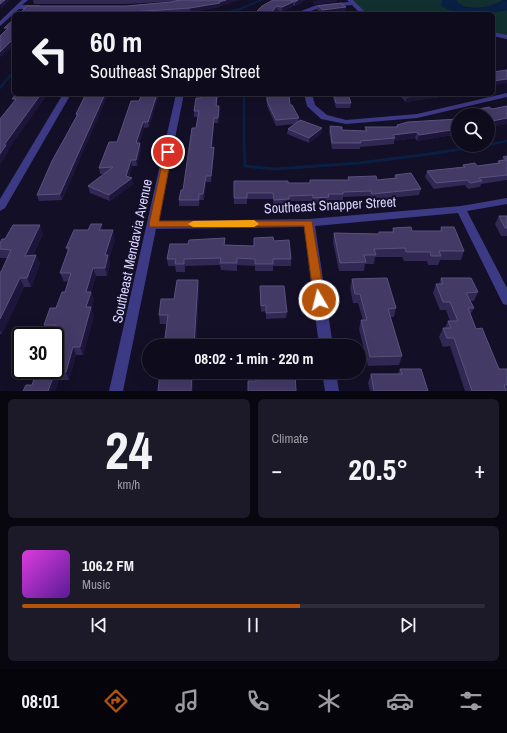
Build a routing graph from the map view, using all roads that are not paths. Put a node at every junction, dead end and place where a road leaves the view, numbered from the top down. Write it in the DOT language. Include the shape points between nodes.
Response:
graph roads {
  1 [pos="25,0"];
  2 [pos="351,1"];
  3 [pos="17,7"];
  4 [pos="48,7"];
  5 [pos="300,12"];
  6 [pos="362,12"];
  7 [pos="0,24"];
  8 [pos="495,34"];
  9 [pos="507,37"];
  10 [pos="507,95"];
  11 [pos="66,96"];
  12 [pos="180,96"];
  13 [pos="308,96"];
  14 [pos="507,201"];
  15 [pos="0,208"];
  16 [pos="461,209"];
  17 [pos="309,223"];
  18 [pos="154,224"];
  19 [pos="507,300"];
  20 [pos="325,339"];
  21 [pos="331,379"];
  22 [pos="116,391"];
  23 [pos="332,391"];
  1 -- 3 [label="street"];
  2 -- 5 [label="street" via="311,6"];
  2 -- 6 [label="street"];
  3 -- 4 [label="street"];
  3 -- 7 [label="street"];
  8 -- 9 [label="street"];
  10 -- 13 [label="street" via="418,116 346,122 324,117 311,106"];
  11 -- 15 [label="street"];
  12 -- 18 [label="street, Southeast Mendavia Avenue"];
  14 -- 16 [label="street, Southeast Snapper Street"];
  16 -- 17 [label="street, Southeast Snapper Street"];
  16 -- 19 [label="street"];
  17 -- 18 [label="street, Southeast Snapper Street"];
  17 -- 20 [label="street"];
  18 -- 22 [label="street, Southeast Mendavia Avenue"];
  21 -- 23 [label="street"];
}
